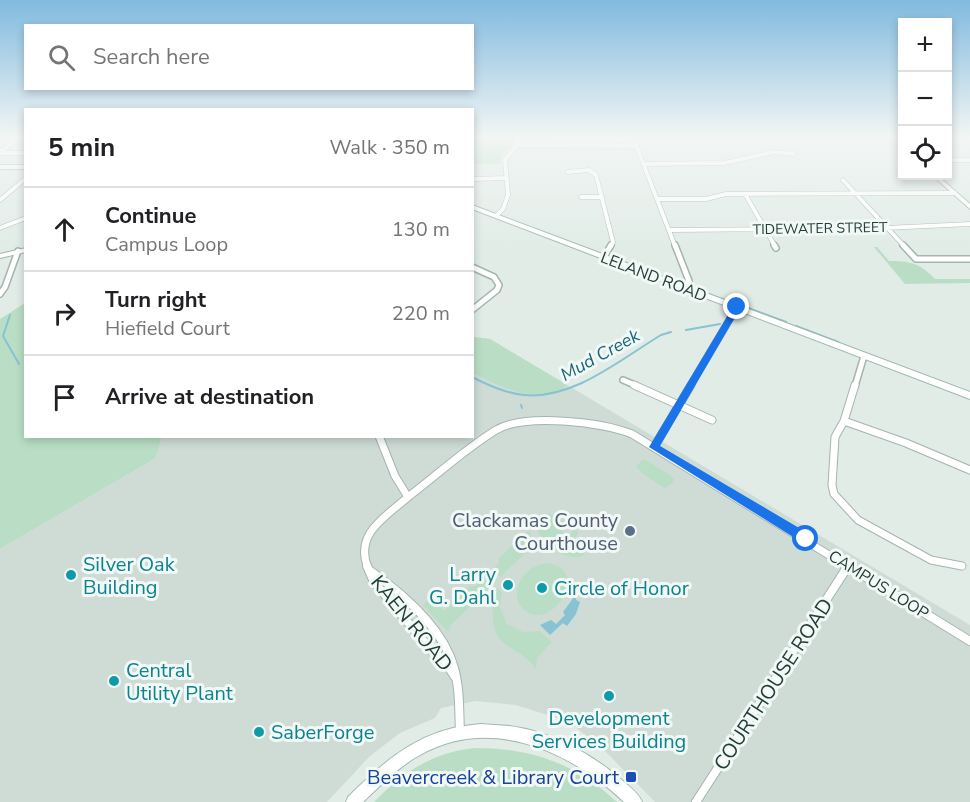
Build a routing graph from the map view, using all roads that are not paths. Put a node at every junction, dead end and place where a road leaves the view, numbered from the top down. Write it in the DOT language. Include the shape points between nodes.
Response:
graph roads {
  1 [pos="507,174"];
  2 [pos="596,174"];
  3 [pos="647,174"];
  4 [pos="507,178"];
  5 [pos="474,179"];
  6 [pos="24,180"];
  7 [pos="843,180"];
  8 [pos="940,180"];
  9 [pos="955,193"];
  10 [pos="745,194"];
  11 [pos="855,194"];
  12 [pos="581,197"];
  13 [pos="602,197"];
  14 [pos="658,199"];
  15 [pos="0,200"];
  16 [pos="970,207"];
  17 [pos="474,208"];
  18 [pos="496,216"];
  19 [pos="24,219"];
  20 [pos="970,224"];
  21 [pos="0,228"];
  22 [pos="885,228"];
  23 [pos="765,229"];
  24 [pos="670,230"];
  25 [pos="776,248"];
  26 [pos="22,251"];
  27 [pos="0,256"];
  28 [pos="604,257"];
  29 [pos="970,259"];
  30 [pos="474,268"];
  31 [pos="686,288"];
  32 [pos="0,294"];
  33 [pos="737,307"];
  34 [pos="474,309"];
  35 [pos="864,356"];
  36 [pos="623,380"];
  37 [pos="970,396"];
  38 [pos="679,405"];
  39 [pos="712,420"];
  40 [pos="844,421"];
  41 [pos="380,438"];
  42 [pos="654,447"];
  43 [pos="970,470"];
  44 [pos="408,496"];
  45 [pos="849,565"];
  46 [pos="962,566"];
  47 [pos="369,570"];
  48 [pos="970,641"];
  49 [pos="455,677"];
  50 [pos="460,733"];
  51 [pos="353,802"];
  52 [pos="635,802"];
  53 [pos="696,802"];
  1 -- 4 [label="street"];
  2 -- 13 [label="street"];
  3 -- 14 [label="street"];
  4 -- 5 [label="street"];
  4 -- 18 [label="street" via="508,200"];
  6 -- 15 [label="street"];
  7 -- 11 [label="street"];
  8 -- 9 [label="street"];
  9 -- 11 [label="street"];
  9 -- 16 [label="street"];
  10 -- 11 [label="street"];
  10 -- 14 [label="street"];
  10 -- 23 [label="street"];
  11 -- 22 [label="street"];
  12 -- 13 [label="street"];
  13 -- 28 [label="street" via="612,242"];
  14 -- 24 [label="street"];
  17 -- 18 [label="main road, LELAND ROAD"];
  18 -- 28 [label="main road, LELAND ROAD"];
  19 -- 21 [label="street"];
  20 -- 22 [label="street, TIDEWATER STREET"];
  22 -- 23 [label="street, TIDEWATER STREET"];
  22 -- 29 [label="street" via="916,259"];
  23 -- 24 [label="street, TIDEWATER STREET"];
  23 -- 25 [label="street"];
  24 -- 31 [label="street" via="689,281"];
  26 -- 27 [label="street"];
  26 -- 32 [label="street"];
  28 -- 31 [label="main road, LELAND ROAD"];
  30 -- 34 [label="street" via="495,277 499,285"];
  31 -- 33 [label="main road, LELAND ROAD"];
  33 -- 35 [label="main road, LELAND ROAD"];
  33 -- 38 [label="street"];
  35 -- 37 [label="main road, LELAND ROAD"];
  35 -- 40 [label="street"];
  36 -- 38 [label="street"];
  38 -- 39 [label="street"];
  38 -- 42 [label="street"];
  40 -- 43 [label="street"];
  40 -- 46 [label="street" via="835,437 832,485 840,503 858,520 931,560"];
  41 -- 44 [label="street" via="397,483"];
  42 -- 44 [label="street, CAMPUS LOOP" via="622,428 598,423 507,426 491,433"];
  42 -- 45 [label="street, CAMPUS LOOP"];
  44 -- 47 [label="street, KAEN ROAD" via="378,520 369,534 363,556"];
  45 -- 48 [label="street, CAMPUS LOOP"];
  45 -- 53 [label="street, COURTHOUSE ROAD"];
  47 -- 49 [label="street, KAEN ROAD" via="374,582"];
  47 -- 49 [label="street, KAEN ROAD" via="386,581 443,642 452,658"];
  49 -- 50 [label="street, KAEN ROAD"];
  50 -- 51 [label="main road" via="410,753"];
  50 -- 52 [label="main road" via="494,730 546,742 602,773"];
}
